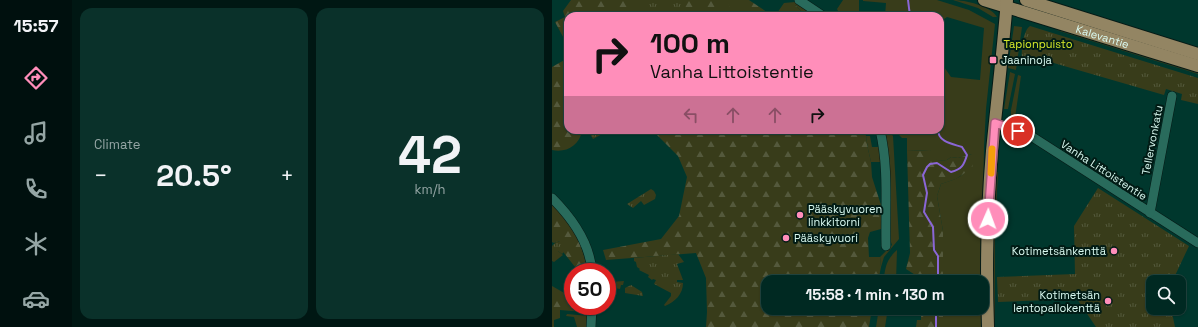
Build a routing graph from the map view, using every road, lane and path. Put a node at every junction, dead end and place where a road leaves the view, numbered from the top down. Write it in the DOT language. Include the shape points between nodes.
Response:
graph roads {
  1 [pos="799,0"];
  2 [pos="984,0"];
  3 [pos="1026,0"];
  4 [pos="1007,4"];
  5 [pos="817,12"];
  6 [pos="1198,54"];
  7 [pos="1198,66"];
  8 [pos="1172,96"];
  9 [pos="995,123"];
  10 [pos="881,134"];
  11 [pos="552,198"];
  12 [pos="1150,213"];
  13 [pos="1198,242"];
  14 [pos="886,246"];
  15 [pos="591,263"];
  16 [pos="592,315"];
  17 [pos="591,327"];
  18 [pos="988,327"];
  1 -- 5 [label="street"];
  2 -- 4 [label="main road, Kalevantie"];
  3 -- 6 [label="main road, Kalevantie"];
  4 -- 7 [label="main road, Kalevantie"];
  4 -- 9 [label="main road"];
  8 -- 12 [label="street, Tellervonkatu"];
  9 -- 12 [label="street, Vanha Littoistentie" via="1031,136"];
  9 -- 18 [label="main road" via="988,234"];
  10 -- 14 [label="street" via="886,172"];
  11 -- 15 [label="street" via="578,230"];
  12 -- 13 [label="street, Vanha Littoistentie"];
  16 -- 17 [label="street"];
}
